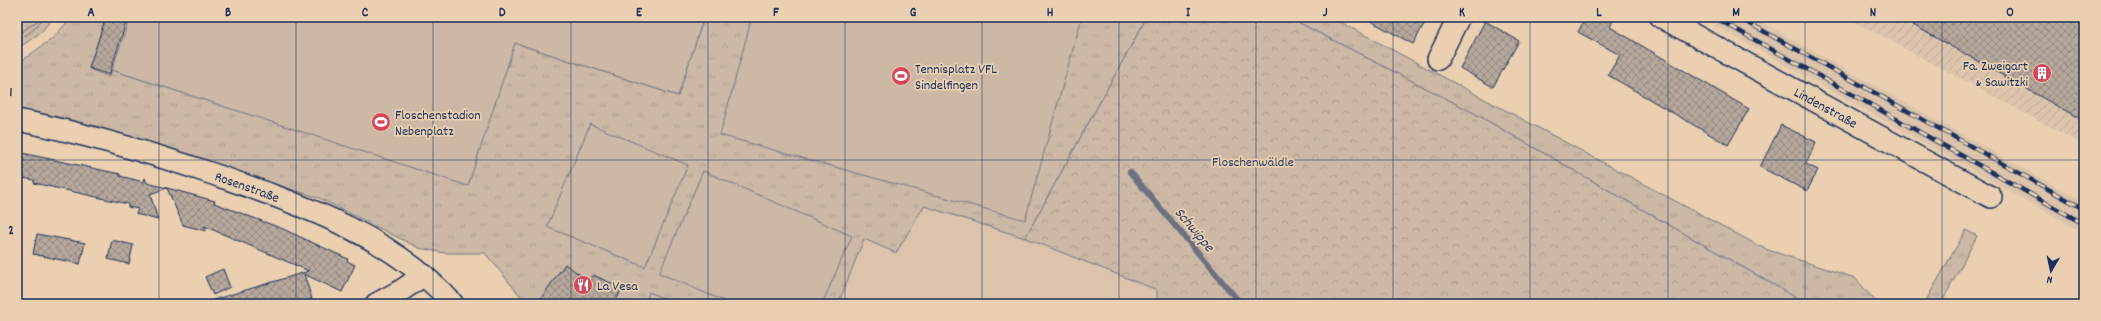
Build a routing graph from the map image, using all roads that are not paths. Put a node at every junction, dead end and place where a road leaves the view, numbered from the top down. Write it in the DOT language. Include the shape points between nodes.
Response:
graph roads {
  1 [pos="1459,17"];
  2 [pos="1661,17"];
  3 [pos="1438,59"];
  4 [pos="17,120"];
  5 [pos="1991,197"];
  6 [pos="424,275"];
  7 [pos="376,304"];
  8 [pos="453,304"];
  1 -- 3 [label="street"];
  2 -- 5 [label="street, Lindenstraße"];
  4 -- 6 [label="street, Rosenstraße" via="139,149 305,206 401,257"];
  6 -- 7 [label="street"];
  6 -- 8 [label="street, Rosenstraße"];
}
